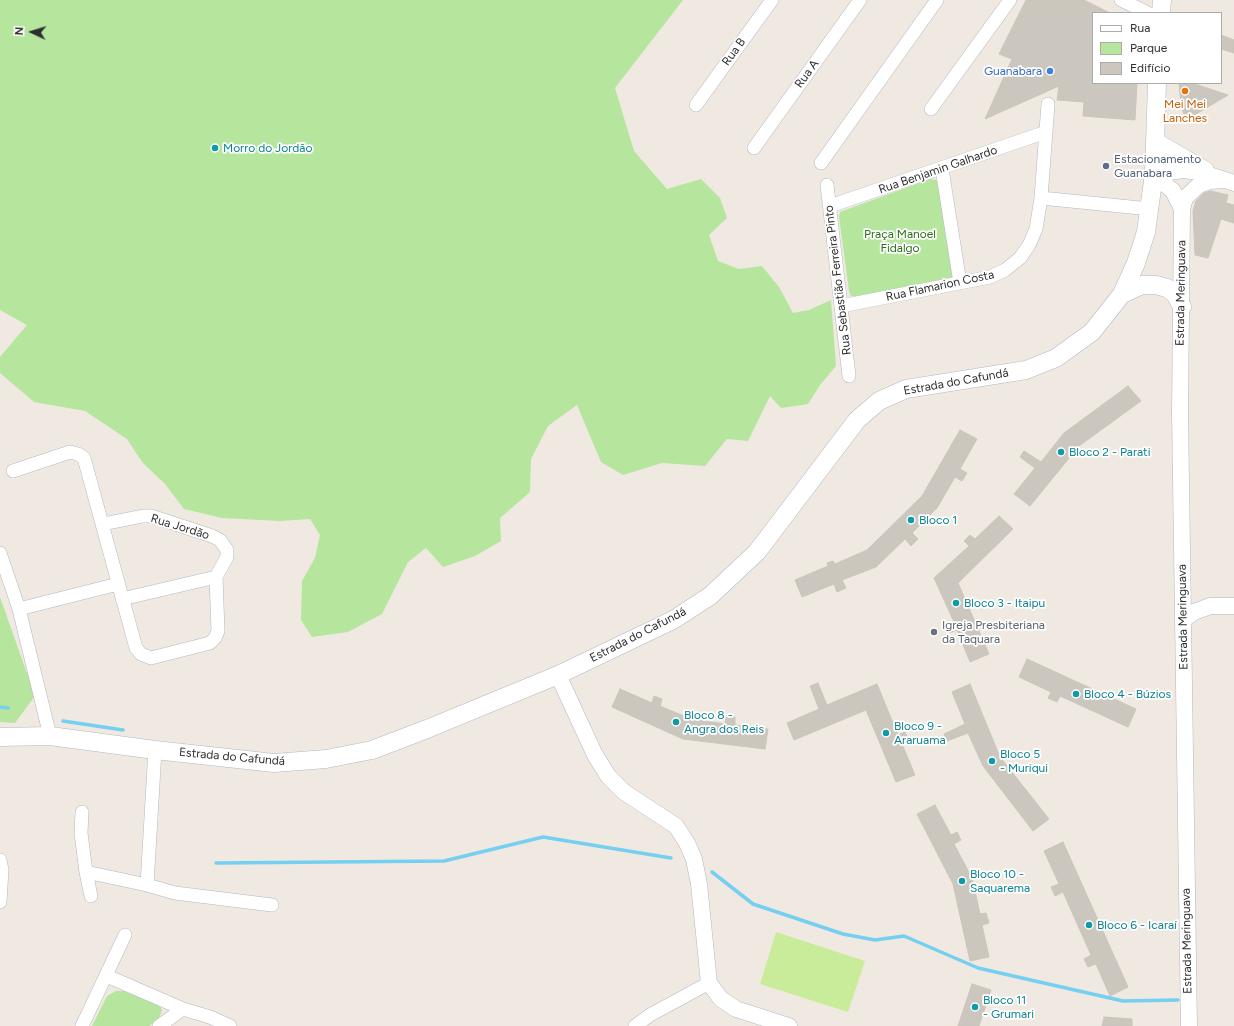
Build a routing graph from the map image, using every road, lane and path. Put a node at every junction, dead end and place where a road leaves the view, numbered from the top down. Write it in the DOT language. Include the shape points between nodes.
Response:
graph roads {
  1 [pos="772,0"];
  2 [pos="860,0"];
  3 [pos="937,0"];
  4 [pos="1010,0"];
  5 [pos="1121,0"];
  6 [pos="1162,0"];
  7 [pos="1146,12"];
  8 [pos="1160,12"];
  9 [pos="1157,84"];
  10 [pos="696,104"];
  11 [pos="1048,104"];
  12 [pos="931,109"];
  13 [pos="1046,132"];
  14 [pos="1156,141"];
  15 [pos="754,148"];
  16 [pos="821,163"];
  17 [pos="942,169"];
  18 [pos="1153,177"];
  19 [pos="1229,182"];
  20 [pos="828,185"];
  21 [pos="1041,198"];
  22 [pos="830,206"];
  23 [pos="1150,209"];
  24 [pos="1182,209"];
  25 [pos="960,283"];
  26 [pos="1122,294"];
  27 [pos="841,306"];
  28 [pos="1182,306"];
  29 [pos="849,376"];
  30 [pos="13,471"];
  31 [pos="103,524"];
  32 [pos="0,553"];
  33 [pos="216,577"];
  34 [pos="118,584"];
  35 [pos="1183,590"];
  36 [pos="122,599"];
  37 [pos="1210,606"];
  38 [pos="1234,606"];
  39 [pos="19,609"];
  40 [pos="1183,620"];
  41 [pos="558,675"];
  42 [pos="50,736"];
  43 [pos="0,737"];
  44 [pos="155,750"];
  45 [pos="82,812"];
  46 [pos="0,860"];
  47 [pos="86,872"];
  48 [pos="147,884"];
  49 [pos="91,896"];
  50 [pos="0,902"];
  51 [pos="272,905"];
  52 [pos="125,935"];
  53 [pos="107,976"];
  54 [pos="709,983"];
  55 [pos="183,1009"];
  56 [pos="82,1026"];
  57 [pos="159,1026"];
  58 [pos="230,1026"];
  59 [pos="635,1026"];
  60 [pos="789,1026"];
  61 [pos="1189,1026"];
  1 -- 10 [label="street, Rua B"];
  2 -- 15 [label="street, Rua A"];
  3 -- 16 [label="street"];
  4 -- 12 [label="street"];
  5 -- 7 [label="street"];
  6 -- 8 [label="main road"];
  9 -- 14 [label="main road, Estrada do Cafundá"];
  11 -- 13 [label="street, Rua Flamarion Costa"];
  13 -- 17 [label="street, Rua Benjamin Galhardo"];
  13 -- 21 [label="street, Rua Flamarion Costa"];
  14 -- 18 [label="main road, Estrada do Cafundá"];
  14 -- 19 [label="street"];
  17 -- 22 [label="street, Rua Benjamin Galhardo"];
  17 -- 25 [label="street"];
  18 -- 19 [label="street" via="1183,170 1200,172"];
  18 -- 23 [label="main road, Estrada do Cafundá"];
  18 -- 24 [label="street, Estrada Meringuava" via="1173,191"];
  19 -- 24 [label="street, Estrada Meringuava" via="1210,181 1199,185 1185,198"];
  20 -- 22 [label="street, Rua Sebastião Ferreira Pinto"];
  21 -- 23 [label="street"];
  21 -- 25 [label="street, Rua Flamarion Costa" via="1036,229 1020,258 1005,270 990,277"];
  22 -- 27 [label="street, Rua Sebastião Ferreira Pinto"];
  23 -- 26 [label="main road, Estrada do Cafundá" via="1136,264"];
  24 -- 28 [label="street, Estrada Meringuava"];
  25 -- 27 [label="street, Rua Flamarion Costa"];
  26 -- 28 [label="main road" via="1142,285 1156,285 1175,294"];
  26 -- 41 [label="main road, Estrada do Cafundá" via="1092,332 1056,358 1026,370 906,389 880,401 857,420 757,552 710,596 673,620"];
  27 -- 29 [label="street, Rua Sebastião Ferreira Pinto"];
  28 -- 35 [label="street, Estrada Meringuava" via="1180,412"];
  30 -- 31 [label="street" via="70,452 78,454 84,458"];
  31 -- 33 [label="street, Rua Jordão" via="151,516 212,536 220,540 227,550 228,557"];
  31 -- 34 [label="street"];
  32 -- 39 [label="street"];
  33 -- 36 [label="street"];
  33 -- 36 [label="street" via="218,631 215,638 210,643 151,658 140,654 136,648"];
  34 -- 36 [label="street"];
  34 -- 39 [label="street"];
  35 -- 37 [label="street" via="1194,599"];
  35 -- 40 [label="street, Estrada Meringuava"];
  37 -- 38 [label="street"];
  37 -- 40 [label="street" via="1194,612"];
  39 -- 42 [label="street"];
  40 -- 61 [label="street, Estrada Meringuava"];
  41 -- 44 [label="main road, Estrada do Cafundá" via="372,750 274,763"];
  41 -- 54 [label="street" via="595,755 608,776 624,792 676,826 687,843 694,859 699,884"];
  42 -- 43 [label="main road, Estrada do Cafundá"];
  42 -- 44 [label="main road, Estrada do Cafundá"];
  44 -- 48 [label="street"];
  45 -- 47 [label="street" via="81,833"];
  46 -- 50 [label="street"];
  47 -- 48 [label="street"];
  47 -- 49 [label="street"];
  48 -- 51 [label="street" via="175,893"];
  52 -- 53 [label="street"];
  53 -- 55 [label="street"];
  53 -- 56 [label="street"];
  54 -- 59 [label="street"];
  54 -- 60 [label="street" via="721,999 736,1009"];
  55 -- 57 [label="street"];
  55 -- 58 [label="street"];
}
